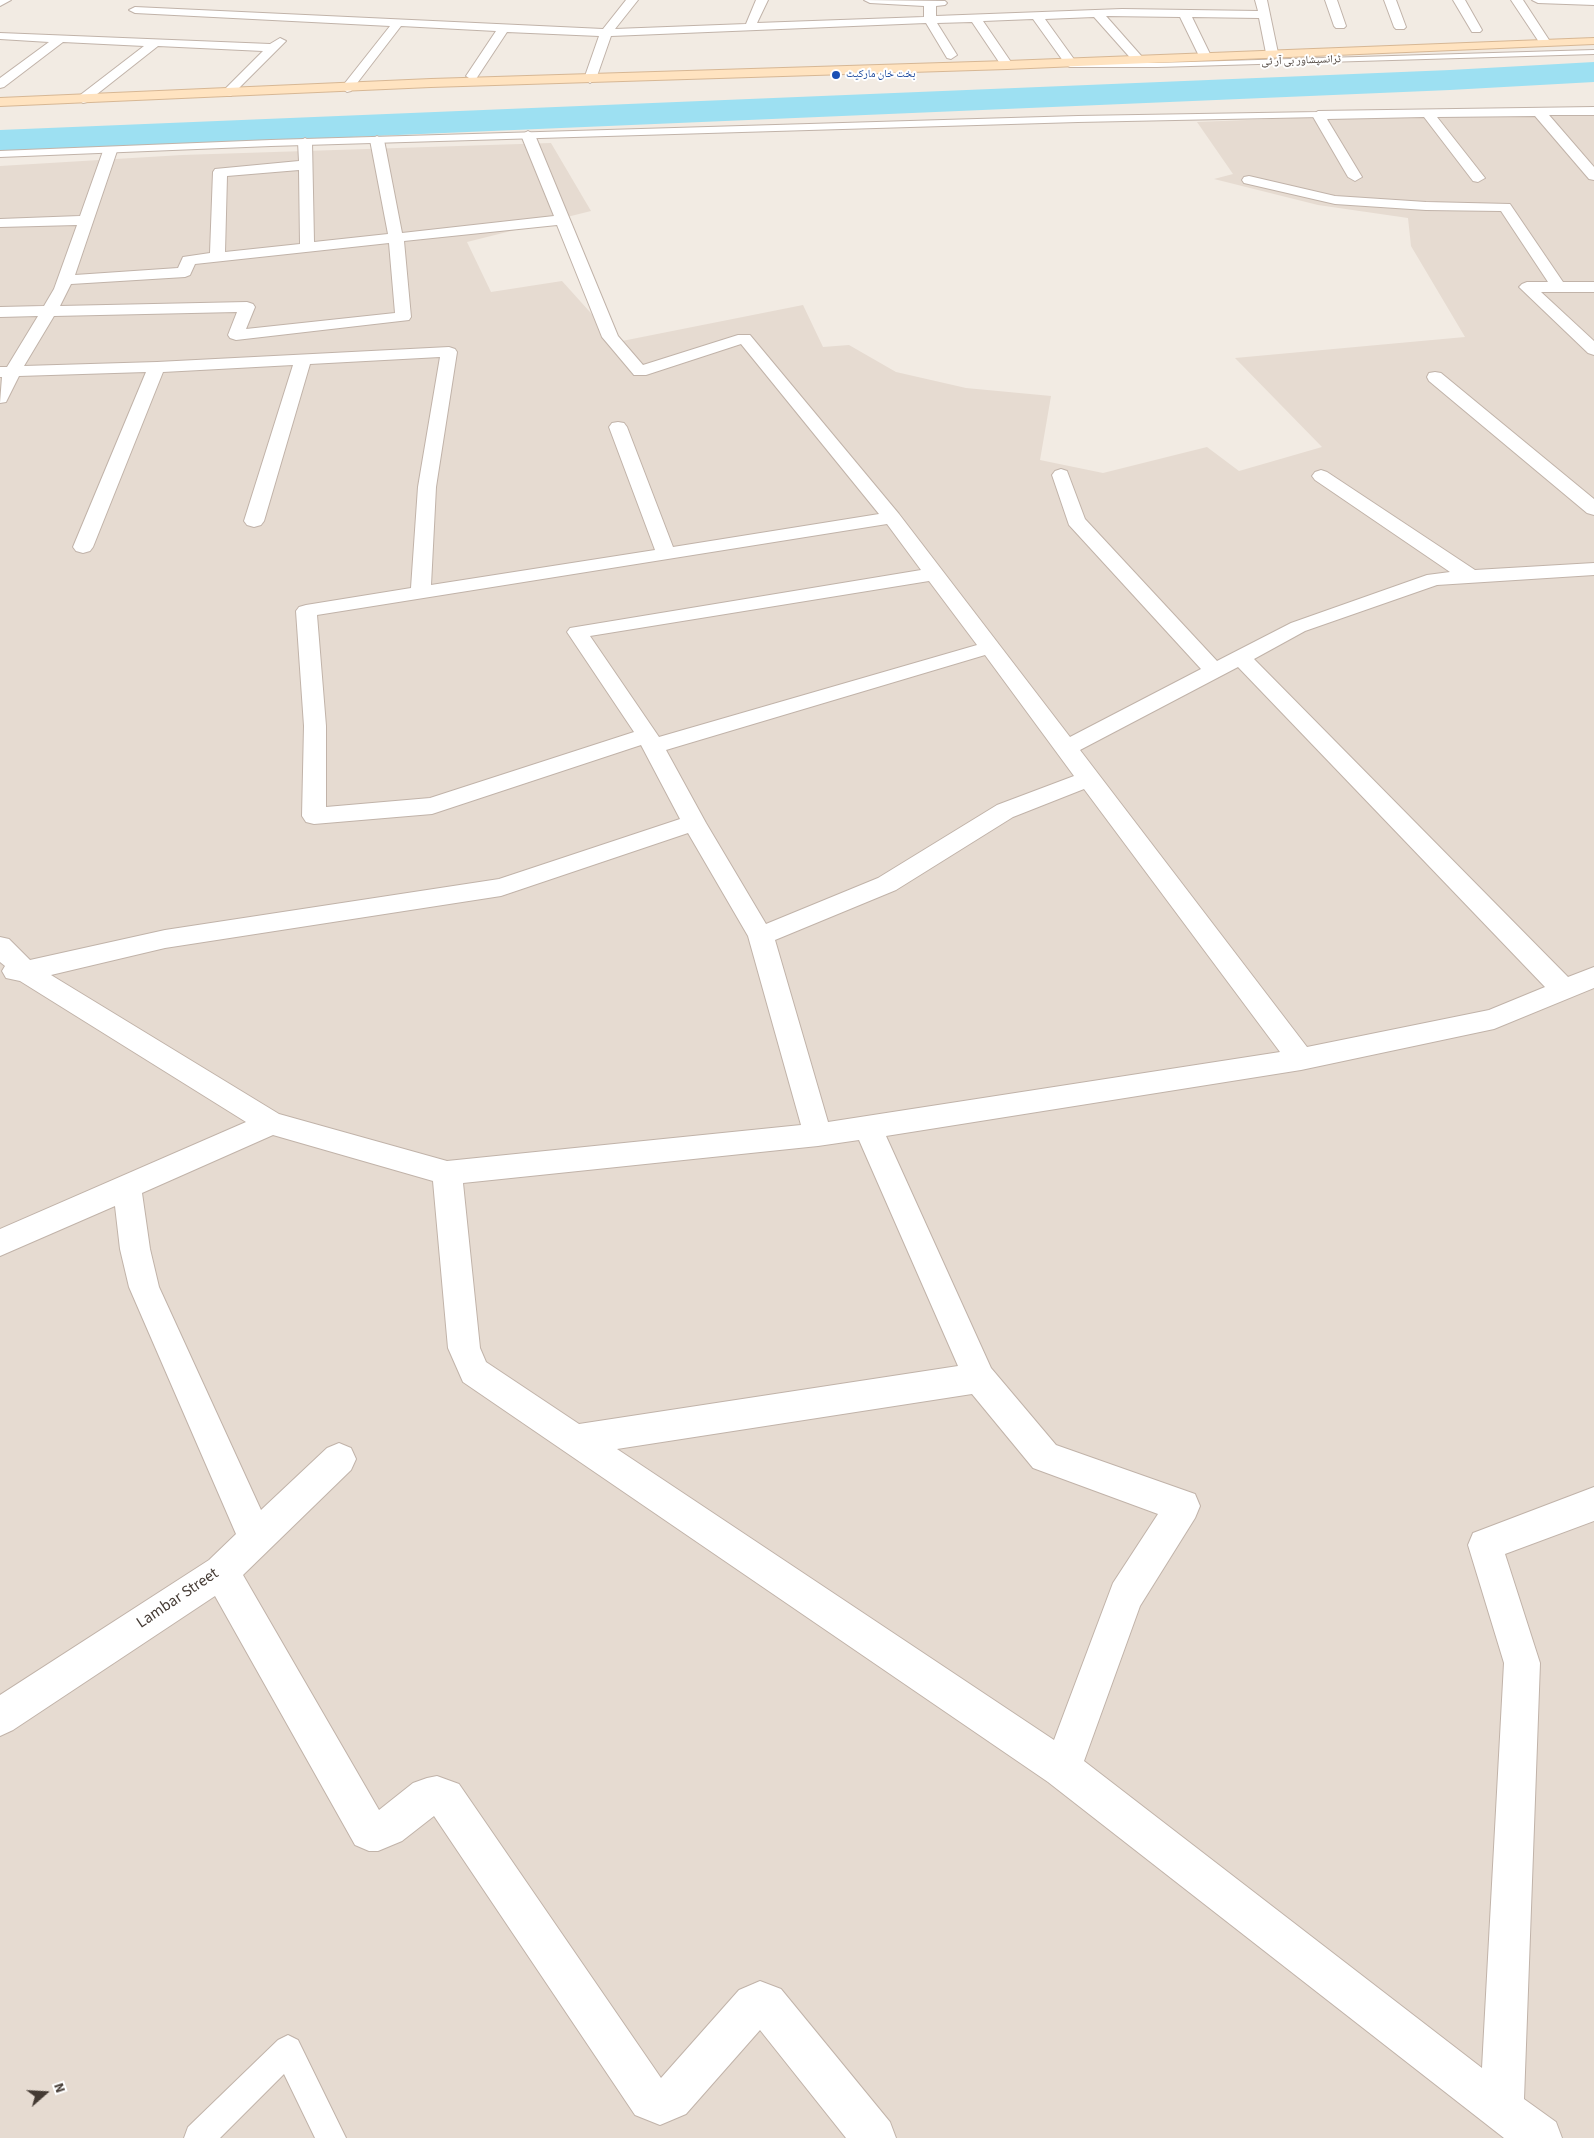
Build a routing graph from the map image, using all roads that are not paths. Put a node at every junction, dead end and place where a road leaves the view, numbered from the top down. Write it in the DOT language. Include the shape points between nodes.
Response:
graph roads {
  1 [pos="5,0"];
  2 [pos="148,0"];
  3 [pos="632,0"];
  4 [pos="762,0"];
  5 [pos="870,0"];
  6 [pos="1261,0"];
  7 [pos="1331,0"];
  8 [pos="1390,0"];
  9 [pos="1459,0"];
  10 [pos="1517,0"];
  11 [pos="1538,0"];
  12 [pos="930,1"];
  13 [pos="1594,2"];
  14 [pos="0,3"];
  15 [pos="949,4"];
  16 [pos="987,6"];
  17 [pos="359,10"];
  18 [pos="1122,12"];
  19 [pos="1098,13"];
  20 [pos="1184,13"];
  21 [pos="1265,15"];
  22 [pos="1037,16"];
  23 [pos="975,18"];
  24 [pos="303,19"];
  25 [pos="930,20"];
  26 [pos="348,21"];
  27 [pos="398,23"];
  28 [pos="1340,26"];
  29 [pos="750,27"];
  30 [pos="1400,27"];
  31 [pos="504,28"];
  32 [pos="108,30"];
  33 [pos="1476,30"];
  34 [pos="606,33"];
  35 [pos="0,36"];
  36 [pos="17,37"];
  37 [pos="60,39"];
  38 [pos="95,40"];
  39 [pos="1594,41"];
  40 [pos="155,43"];
  41 [pos="1545,43"];
  42 [pos="0,48"];
  43 [pos="273,48"];
  44 [pos="1594,52"];
  45 [pos="1272,53"];
  46 [pos="951,55"];
  47 [pos="1205,56"];
  48 [pos="1138,59"];
  49 [pos="1070,62"];
  50 [pos="1007,65"];
  51 [pos="472,76"];
  52 [pos="590,79"];
  53 [pos="0,84"];
  54 [pos="347,88"];
  55 [pos="226,93"];
  56 [pos="83,99"];
  57 [pos="0,102"];
  58 [pos="1594,111"];
  59 [pos="1539,112"];
  60 [pos="1428,114"];
  61 [pos="1318,115"];
  62 [pos="528,136"];
  63 [pos="377,140"];
  64 [pos="305,142"];
  65 [pos="110,151"];
  66 [pos="0,154"];
  67 [pos="305,165"];
  68 [pos="1594,176"];
  69 [pos="1355,177"];
  70 [pos="1478,178"];
  71 [pos="1249,180"];
  72 [pos="84,220"];
  73 [pos="561,220"];
  74 [pos="0,223"];
  75 [pos="396,239"];
  76 [pos="307,248"];
  77 [pos="217,257"];
  78 [pos="65,280"];
  79 [pos="1557,286"];
  80 [pos="1594,287"];
  81 [pos="48,311"];
  82 [pos="0,312"];
  83 [pos="1594,350"];
  84 [pos="303,360"];
  85 [pos="157,367"];
  86 [pos="7,371"];
  87 [pos="1435,377"];
  88 [pos="0,398"];
  89 [pos="618,427"];
  90 [pos="1061,475"];
  91 [pos="1321,476"];
  92 [pos="1594,509"];
  93 [pos="892,518"];
  94 [pos="254,521"];
  95 [pos="83,547"];
  96 [pos="666,554"];
  97 [pos="1594,569"];
  98 [pos="935,574"];
  99 [pos="1471,577"];
  100 [pos="420,592"];
  101 [pos="990,647"];
  102 [pos="1240,657"];
  103 [pos="1215,671"];
  104 [pos="650,741"];
  105 [pos="1068,748"];
  106 [pos="1090,778"];
  107 [pos="694,823"];
  108 [pos="761,936"];
  109 [pos="0,946"];
  110 [pos="13,971"];
  111 [pos="1594,977"];
  112 [pos="1564,990"];
  113 [pos="1301,1059"];
  114 [pos="271,1123"];
  115 [pos="868,1127"];
  116 [pos="818,1135"];
  117 [pos="447,1173"];
  118 [pos="127,1188"];
  119 [pos="0,1242"];
  120 [pos="979,1378"];
  121 [pos="575,1440"];
  122 [pos="339,1459"];
  123 [pos="1594,1504"];
  124 [pos="256,1539"];
  125 [pos="221,1572"];
  126 [pos="0,1717"];
  127 [pos="1062,1768"];
  128 [pos="1502,2109"];
  129 [pos="198,2138"];
  130 [pos="331,2138"];
  131 [pos="874,2138"];
  132 [pos="1540,2138"];
  1 -- 14 [label="street"];
  2 -- 24 [label="street" via="131,12"];
  3 -- 34 [label="street"];
  4 -- 29 [label="street"];
  5 -- 12 [label="street"];
  6 -- 21 [label="street"];
  7 -- 28 [label="street"];
  8 -- 30 [label="street"];
  9 -- 33 [label="street"];
  10 -- 41 [label="street"];
  11 -- 13 [label="street"];
  12 -- 15 [label="street"];
  12 -- 25 [label="street"];
  16 -- 18 [label="street"];
  17 -- 26 [label="street"];
  18 -- 19 [label="street"];
  18 -- 20 [label="street"];
  19 -- 22 [label="street"];
  19 -- 48 [label="street"];
  20 -- 21 [label="street"];
  20 -- 47 [label="street"];
  21 -- 45 [label="street"];
  22 -- 23 [label="street"];
  22 -- 49 [label="street"];
  23 -- 25 [label="street"];
  23 -- 50 [label="street"];
  24 -- 26 [label="street"];
  24 -- 43 [label="street"];
  25 -- 29 [label="street"];
  25 -- 46 [label="street"];
  26 -- 27 [label="street"];
  27 -- 31 [label="street"];
  27 -- 54 [label="street"];
  29 -- 34 [label="street"];
  31 -- 34 [label="street"];
  31 -- 51 [label="street"];
  32 -- 38 [label="street"];
  34 -- 52 [label="street"];
  35 -- 36 [label="street"];
  36 -- 37 [label="street"];
  36 -- 42 [label="street"];
  37 -- 38 [label="street"];
  37 -- 53 [label="street"];
  38 -- 40 [label="street"];
  39 -- 41 [label="street"];
  40 -- 43 [label="street"];
  40 -- 56 [label="street"];
  41 -- 45 [label="street"];
  43 -- 55 [label="street"];
  44 -- 50 [label="lane, ٹرانسپشاور بی آر ٹی" via="1157,66"];
  45 -- 47 [label="street"];
  47 -- 48 [label="street"];
  48 -- 49 [label="street"];
  49 -- 50 [label="street"];
  50 -- 52 [label="street"];
  52 -- 54 [label="street"];
  54 -- 55 [label="street"];
  55 -- 56 [label="street"];
  56 -- 57 [label="street"];
  58 -- 59 [label="street"];
  59 -- 60 [label="street"];
  59 -- 68 [label="street"];
  60 -- 61 [label="street"];
  60 -- 70 [label="street"];
  61 -- 62 [label="lane" via="1068,119"];
  61 -- 69 [label="street"];
  62 -- 63 [label="lane"];
  62 -- 73 [label="street"];
  63 -- 64 [label="lane"];
  63 -- 75 [label="street"];
  64 -- 65 [label="lane"];
  64 -- 67 [label="street"];
  65 -- 66 [label="lane"];
  65 -- 72 [label="street"];
  67 -- 76 [label="street"];
  67 -- 77 [label="street" via="220,172"];
  71 -- 79 [label="street" via="1336,200 1505,207"];
  72 -- 74 [label="street"];
  72 -- 78 [label="street"];
  73 -- 75 [label="street"];
  73 -- 93 [label="street" via="610,337 640,371 744,338"];
  75 -- 76 [label="street"];
  75 -- 81 [label="street" via="403,317 236,335 247,307"];
  76 -- 77 [label="street"];
  77 -- 78 [label="street" via="188,260 185,272"];
  78 -- 81 [label="street"];
  79 -- 80 [label="street"];
  79 -- 83 [label="street" via="1528,288"];
  81 -- 82 [label="street"];
  81 -- 86 [label="street"];
  84 -- 85 [label="street"];
  84 -- 94 [label="street"];
  84 -- 100 [label="street" via="449,352 428,487"];
  85 -- 86 [label="street"];
  85 -- 95 [label="street"];
  86 -- 88 [label="street"];
  87 -- 92 [label="street"];
  89 -- 96 [label="street"];
  90 -- 103 [label="street" via="1076,522"];
  91 -- 99 [label="street"];
  93 -- 96 [label="street"];
  93 -- 98 [label="street"];
  96 -- 100 [label="street"];
  97 -- 99 [label="street"];
  98 -- 101 [label="street"];
  98 -- 104 [label="street" via="577,632"];
  99 -- 102 [label="street" via="1434,579 1298,627"];
  100 -- 104 [label="street" via="306,611 315,726 314,816 432,806"];
  101 -- 104 [label="street"];
  101 -- 105 [label="street"];
  102 -- 103 [label="street"];
  102 -- 112 [label="street"];
  103 -- 105 [label="street"];
  104 -- 107 [label="street"];
  105 -- 106 [label="street"];
  106 -- 108 [label="street" via="1006,811 887,884"];
  106 -- 113 [label="street"];
  107 -- 108 [label="street"];
  107 -- 110 [label="street" via="501,887 165,939"];
  108 -- 116 [label="street"];
  109 -- 110 [label="street"];
  110 -- 114 [label="street"];
  111 -- 112 [label="street"];
  112 -- 113 [label="street" via="1494,1018"];
  113 -- 115 [label="street"];
  114 -- 117 [label="street"];
  114 -- 118 [label="street"];
  115 -- 116 [label="street"];
  115 -- 120 [label="street"];
  116 -- 117 [label="street"];
  117 -- 121 [label="street" via="464,1348 474,1372"];
  118 -- 119 [label="street"];
  118 -- 124 [label="street" via="144,1287"];
  120 -- 121 [label="street"];
  120 -- 127 [label="street" via="1045,1457 1183,1506 1126,1596"];
  121 -- 127 [label="street"];
  122 -- 124 [label="street, Lambar Street"];
  123 -- 128 [label="street" via="1485,1545 1522,1663"];
  124 -- 125 [label="street, Lambar Street"];
  125 -- 126 [label="street, Lambar Street"];
  125 -- 131 [label="street" via="369,1831 388,1827 427,1797 437,1794 445,1798 650,2100 660,2103 671,2099 760,2002 766,2004"];
  127 -- 128 [label="street"];
  128 -- 132 [label="street"];
  129 -- 130 [label="lane" via="288,2050"];
}
